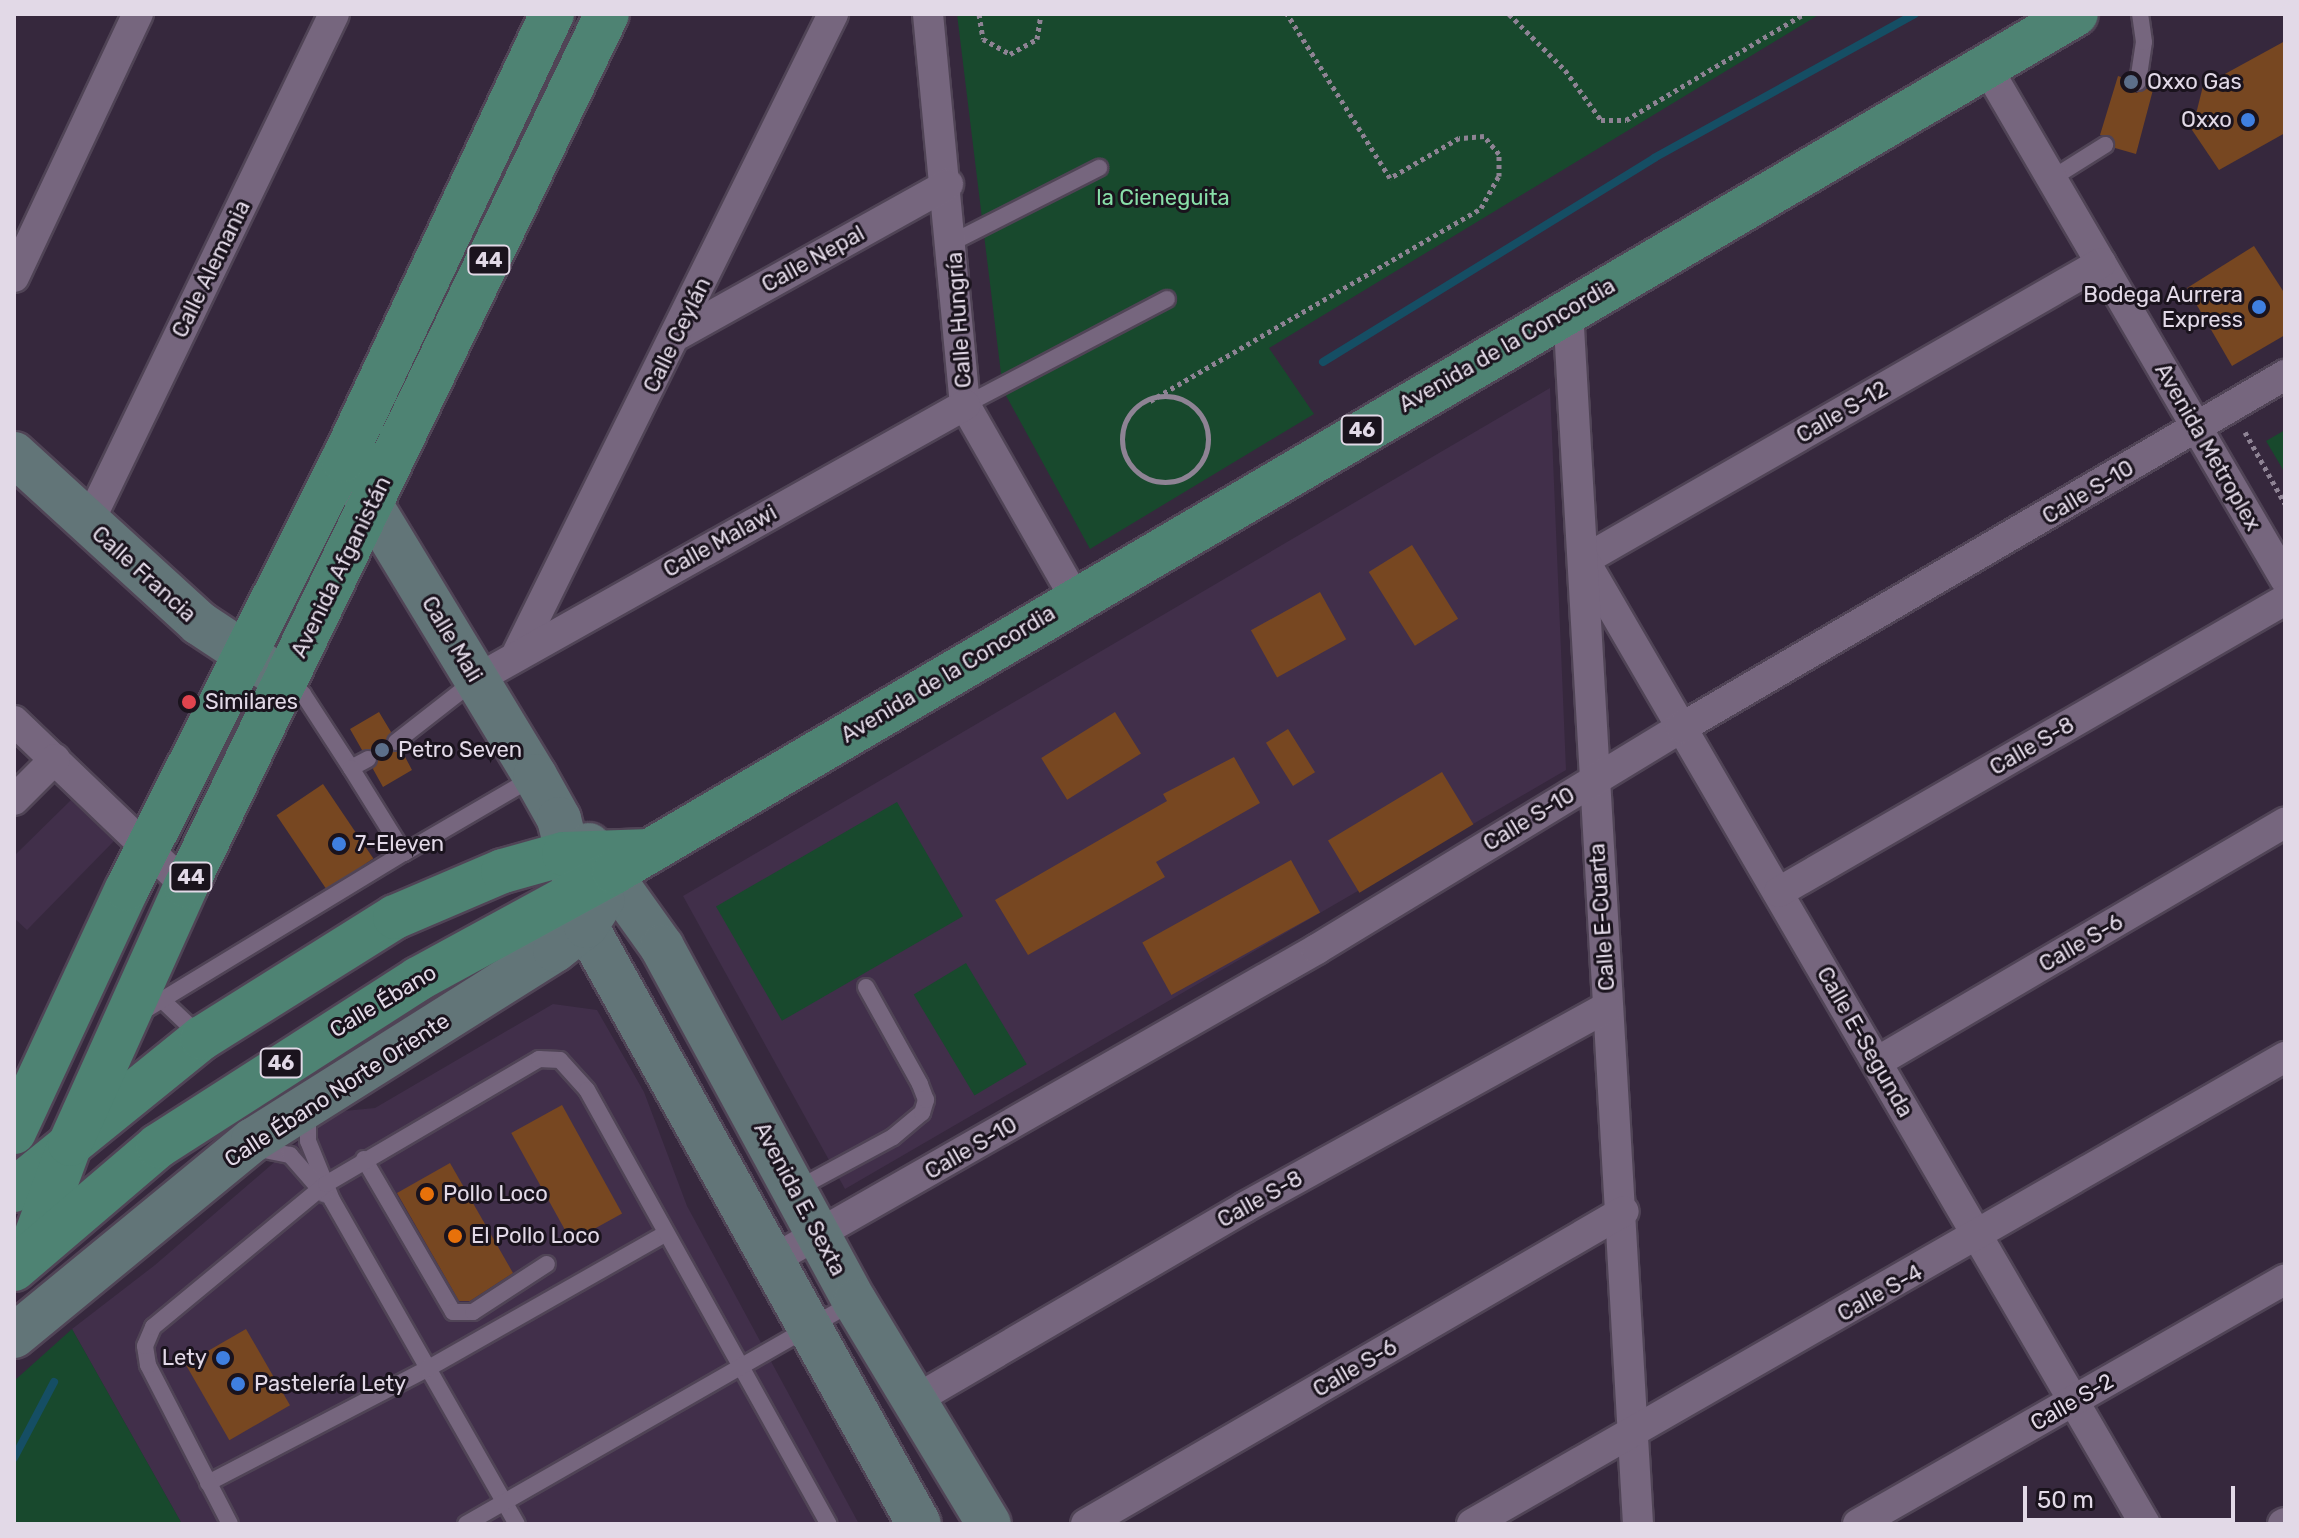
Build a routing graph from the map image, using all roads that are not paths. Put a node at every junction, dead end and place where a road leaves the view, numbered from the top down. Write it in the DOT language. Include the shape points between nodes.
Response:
graph roads {
  1 [pos="138,14"];
  2 [pos="334,14"];
  3 [pos="552,14"];
  4 [pos="607,14"];
  5 [pos="833,14"];
  6 [pos="928,14"];
  7 [pos="2076,14"];
  8 [pos="2140,14"];
  9 [pos="1986,66"];
  10 [pos="2138,82"];
  11 [pos="2105,145"];
  12 [pos="1099,168"];
  13 [pos="2051,179"];
  14 [pos="948,184"];
  15 [pos="953,242"];
  16 [pos="2101,263"];
  17 [pos="14,277"];
  18 [pos="1167,299"];
  19 [pos="1568,310"];
  20 [pos="679,334"];
  21 [pos="2285,375"];
  22 [pos="965,405"];
  23 [pos="2196,428"];
  24 [pos="14,454"];
  25 [pos="343,460"];
  26 [pos="371,505"];
  27 [pos="88,524"];
  28 [pos="1584,560"];
  29 [pos="2285,579"];
  30 [pos="1075,598"];
  31 [pos="2285,600"];
  32 [pos="517,654"];
  33 [pos="244,655"];
  34 [pos="477,679"];
  35 [pos="285,680"];
  36 [pos="14,721"];
  37 [pos="1681,728"];
  38 [pos="396,742"];
  39 [pos="55,759"];
  40 [pos="368,759"];
  41 [pos="351,768"];
  42 [pos="535,776"];
  43 [pos="1593,781"];
  44 [pos="14,800"];
  45 [pos="2285,823"];
  46 [pos="149,850"];
  47 [pos="404,853"];
  48 [pos="582,869"];
  49 [pos="186,886"];
  50 [pos="1779,892"];
  51 [pos="866,987"];
  52 [pos="161,999"];
  53 [pos="1608,1007"];
  54 [pos="123,1025"];
  55 [pos="202,1038"];
  56 [pos="2285,1057"];
  57 [pos="1877,1062"];
  58 [pos="308,1105"];
  59 [pos="14,1132"];
  60 [pos="70,1144"];
  61 [pos="240,1149"];
  62 [pos="364,1159"];
  63 [pos="14,1190"];
  64 [pos="796,1190"];
  65 [pos="325,1191"];
  66 [pos="1624,1211"];
  67 [pos="665,1234"];
  68 [pos="819,1235"];
  69 [pos="1979,1238"];
  70 [pos="771,1261"];
  71 [pos="21,1263"];
  72 [pos="547,1264"];
  73 [pos="2285,1279"];
  74 [pos="855,1302"];
  75 [pos="809,1328"];
  76 [pos="14,1336"];
  77 [pos="739,1367"];
  78 [pos="427,1369"];
  79 [pos="915,1400"];
  80 [pos="2074,1401"];
  81 [pos="1633,1430"];
  82 [pos="208,1483"];
  83 [pos="504,1502"];
  84 [pos="230,1524"];
  85 [pos="466,1524"];
  86 [pos="517,1524"];
  87 [pos="829,1524"];
  88 [pos="919,1524"];
  89 [pos="989,1524"];
  90 [pos="1086,1524"];
  91 [pos="1472,1524"];
  92 [pos="1638,1524"];
  93 [pos="1858,1524"];
  94 [pos="2145,1524"];
  1 -- 17 [label="street"];
  2 -- 27 [label="street, Calle Alemania"];
  3 -- 25 [label="main road, Avenida Afganistán / 44"];
  4 -- 26 [label="main road, Avenida Afganistán / 44"];
  5 -- 20 [label="street, Calle Ceylán"];
  6 -- 14 [label="street, Calle Hungría"];
  7 -- 9 [label="main road, Avenida de la Concordia / 46"];
  8 -- 10 [label="lane" via="2144,42"];
  9 -- 13 [label="street, Avenida Metroplex"];
  9 -- 19 [label="main road, Avenida de la Concordia / 46"];
  11 -- 13 [label="lane"];
  12 -- 15 [label="lane"];
  13 -- 16 [label="street, Avenida Metroplex"];
  14 -- 15 [label="street, Calle Hungría"];
  14 -- 20 [label="street, Calle Nepal"];
  15 -- 22 [label="street, Calle Hungría"];
  16 -- 23 [label="street, Avenida Metroplex"];
  16 -- 28 [label="street, Calle S-12"];
  18 -- 22 [label="lane"];
  19 -- 28 [label="street, Calle E-Cuarta"];
  19 -- 30 [label="main road, Avenida de la Concordia / 46"];
  20 -- 32 [label="street, Calle Ceylán"];
  21 -- 23 [label="street, Calle S-10"];
  22 -- 30 [label="street, Calle Hungría"];
  22 -- 32 [label="street, Calle Malawi"];
  23 -- 29 [label="street, Avenida Metroplex"];
  23 -- 37 [label="street, Calle S-10"];
  24 -- 27 [label="street, Calle Francia"];
  25 -- 26 [label="street, Calle Mali"];
  25 -- 33 [label="main road, Avenida Afganistán / 44"];
  26 -- 34 [label="street, Calle Mali"];
  26 -- 35 [label="main road, Avenida Afganistán / 44"];
  27 -- 33 [label="street, Calle Francia" via="199,623"];
  28 -- 37 [label="street, Calle E-Segunda"];
  28 -- 43 [label="street, Calle E-Cuarta"];
  30 -- 48 [label="main road, Avenida de la Concordia / 46" via="650,851"];
  31 -- 50 [label="street, Calle S-8"];
  32 -- 34 [label="street, Calle Malawi"];
  33 -- 35 [label="street, Calle Francia"];
  33 -- 46 [label="main road, Avenida Afganistán / 44"];
  34 -- 38 [label="lane"];
  34 -- 42 [label="street, Calle Mali"];
  35 -- 41 [label="lane" via="303,694"];
  35 -- 49 [label="main road, Avenida Afganistán / 44"];
  36 -- 39 [label="street"];
  37 -- 43 [label="street, Calle S-10"];
  37 -- 50 [label="street, Calle E-Segunda"];
  39 -- 44 [label="street"];
  39 -- 46 [label="street"];
  40 -- 41 [label="lane"];
  41 -- 47 [label="lane"];
  42 -- 47 [label="lane"];
  42 -- 48 [label="street, Calle Mali"];
  43 -- 53 [label="street, Calle E-Cuarta"];
  43 -- 68 [label="street, Calle S-10" via="1317,949"];
  45 -- 57 [label="street, Calle S-6"];
  46 -- 49 [label="street"];
  46 -- 59 [label="main road, Avenida Afganistán / 44"];
  47 -- 52 [label="lane"];
  48 -- 55 [label="main road, 46" via="503,871 395,917"];
  48 -- 58 [label="street, Calle Ébano Norte Oriente"];
  48 -- 64 [label="street, Avenida E. Sexta" via="662,947"];
  48 -- 70 [label="street"];
  48 -- 71 [label="main road, Calle Ébano / 46" via="158,1146"];
  49 -- 54 [label="main road, Avenida Afganistán / 44"];
  50 -- 57 [label="street, Calle E-Segunda"];
  51 -- 64 [label="lane" via="920,1084 926,1100 922,1113 893,1137"];
  52 -- 54 [label="lane"];
  52 -- 55 [label="lane"];
  53 -- 66 [label="street, Calle E-Cuarta"];
  53 -- 79 [label="street, Calle S-8" via="1245,1207"];
  54 -- 60 [label="main road, Avenida Afganistán / 44"];
  55 -- 60 [label="main road, 46"];
  56 -- 69 [label="street, Calle S-4"];
  57 -- 69 [label="street, Calle E-Segunda"];
  58 -- 61 [label="street, Calle Ébano Norte Oriente"];
  58 -- 65 [label="lane" via="308,1141"];
  60 -- 63 [label="main road, 46"];
  60 -- 71 [label="main road, Avenida Afganistán / 44"];
  61 -- 65 [label="lane" via="290,1155"];
  61 -- 76 [label="street, Calle Ébano Norte Oriente"];
  62 -- 65 [label="lane"];
  62 -- 67 [label="lane" via="509,1072 539,1059 560,1060 587,1090"];
  62 -- 72 [label="lane" via="453,1312 473,1312"];
  64 -- 68 [label="street, Avenida E. Sexta"];
  65 -- 78 [label="lane"];
  65 -- 82 [label="lane" via="181,1301 153,1327 145,1346 163,1402"];
  66 -- 81 [label="street, Calle E-Cuarta"];
  66 -- 90 [label="street, Calle S-6"];
  67 -- 77 [label="lane"];
  67 -- 78 [label="lane"];
  68 -- 70 [label="street, Calle S-10"];
  68 -- 74 [label="street, Avenida E. Sexta"];
  69 -- 80 [label="street, Calle E-Segunda"];
  69 -- 81 [label="street, Calle S-4"];
  70 -- 75 [label="street"];
  73 -- 80 [label="street, Calle S-2"];
  74 -- 75 [label="lane"];
  74 -- 79 [label="street, Avenida E. Sexta"];
  75 -- 77 [label="lane"];
  75 -- 88 [label="street"];
  77 -- 83 [label="lane"];
  77 -- 87 [label="lane"];
  78 -- 82 [label="lane"];
  78 -- 83 [label="lane"];
  79 -- 89 [label="street, Avenida E. Sexta"];
  80 -- 93 [label="street, Calle S-2"];
  80 -- 94 [label="street, Calle E-Segunda"];
  81 -- 91 [label="street, Calle S-4"];
  81 -- 92 [label="street, Calle E-Cuarta"];
  82 -- 84 [label="lane"];
  83 -- 85 [label="lane"];
  83 -- 86 [label="lane"];
}
